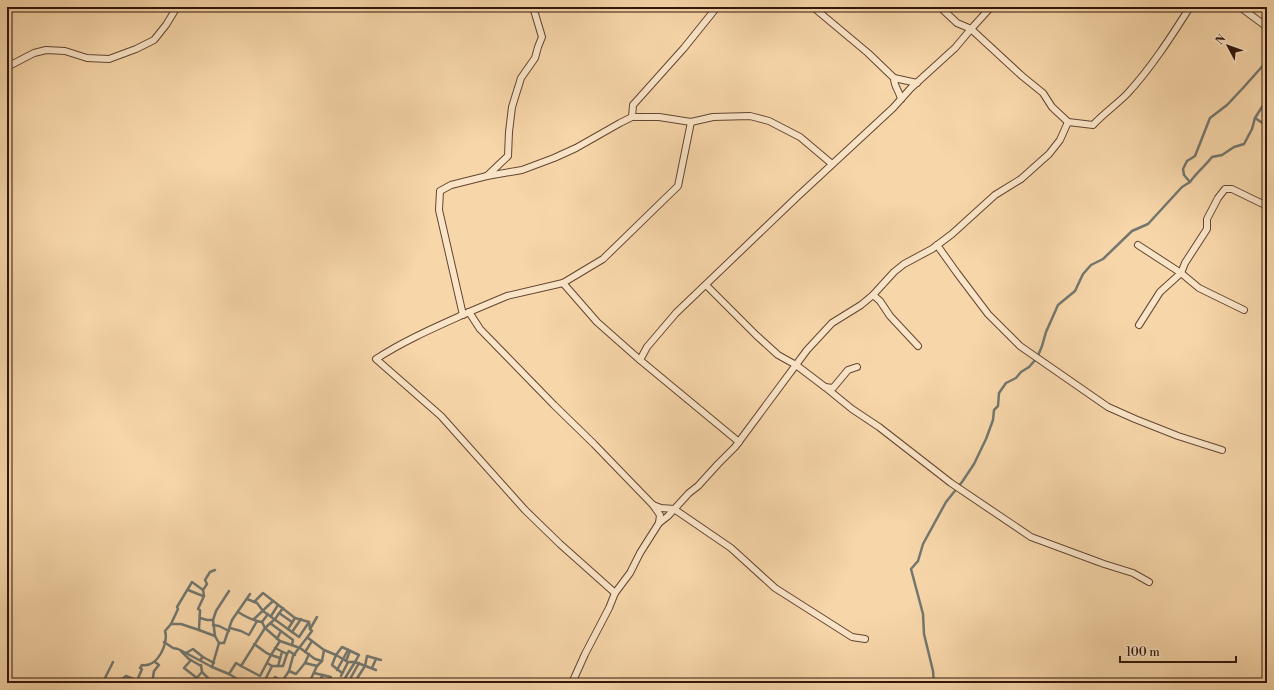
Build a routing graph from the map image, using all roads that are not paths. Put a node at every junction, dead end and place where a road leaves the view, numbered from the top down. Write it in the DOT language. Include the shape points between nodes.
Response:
graph roads {
  1 [pos="177,7"];
  2 [pos="533,7"];
  3 [pos="717,7"];
  4 [pos="813,7"];
  5 [pos="940,7"];
  6 [pos="992,7"];
  7 [pos="1190,7"];
  8 [pos="1240,7"];
  9 [pos="1267,27"];
  10 [pos="971,29"];
  11 [pos="14,63"];
  12 [pos="7,67"];
  13 [pos="7,71"];
  14 [pos="894,78"];
  15 [pos="917,83"];
  16 [pos="902,99"];
  17 [pos="632,117"];
  18 [pos="691,122"];
  19 [pos="1068,122"];
  20 [pos="832,164"];
  21 [pos="487,176"];
  22 [pos="1267,206"];
  23 [pos="1138,245"];
  24 [pos="937,246"];
  25 [pos="1181,273"];
  26 [pos="563,283"];
  27 [pos="706,285"];
  28 [pos="873,295"];
  29 [pos="1244,310"];
  30 [pos="469,312"];
  31 [pos="463,315"];
  32 [pos="1139,325"];
  33 [pos="918,346"];
  34 [pos="640,360"];
  35 [pos="796,365"];
  36 [pos="857,366"];
  37 [pos="825,387"];
  38 [pos="739,442"];
  39 [pos="1222,450"];
  40 [pos="653,505"];
  41 [pos="674,509"];
  42 [pos="660,522"];
  43 [pos="1149,582"];
  44 [pos="615,593"];
  45 [pos="865,639"];
  46 [pos="572,683"];
  1 -- 11 [label="street" via="154,40 109,59 87,58 65,51 46,50"];
  2 -- 21 [label="street" via="542,37 535,58 521,78 512,107 508,156"];
  3 -- 17 [label="street" via="633,105"];
  4 -- 14 [label="street"];
  5 -- 10 [label="street" via="957,23"];
  6 -- 10 [label="street"];
  7 -- 19 [label="street" via="1166,45 1126,94 1093,125"];
  8 -- 9 [label="street"];
  10 -- 15 [label="street" via="955,48"];
  10 -- 19 [label="street" via="1043,93 1052,107"];
  11 -- 12 [label="street"];
  11 -- 13 [label="street"];
  14 -- 15 [label="street"];
  14 -- 16 [label="street" via="894,85"];
  15 -- 16 [label="street"];
  16 -- 20 [label="street"];
  17 -- 18 [label="street" via="659,117"];
  17 -- 21 [label="street" via="554,158 522,170"];
  18 -- 20 [label="street" via="713,117 750,116 769,121 800,137"];
  18 -- 26 [label="street" via="678,186 603,259"];
  19 -- 24 [label="street" via="1060,140 1049,154 1021,179 984,204"];
  20 -- 27 [label="street"];
  21 -- 31 [label="street" via="451,185 440,191 439,210"];
  22 -- 25 [label="street" via="1232,188 1225,189 1207,219 1207,229"];
  23 -- 25 [label="street"];
  24 -- 28 [label="street" via="904,264"];
  24 -- 39 [label="street" via="988,314 1020,346 1108,407 1149,425"];
  25 -- 29 [label="street" via="1199,288"];
  25 -- 32 [label="street" via="1160,292"];
  26 -- 30 [label="street" via="507,296"];
  26 -- 34 [label="street" via="597,322"];
  27 -- 34 [label="street" via="676,313 647,347"];
  27 -- 35 [label="street" via="778,355"];
  28 -- 33 [label="street"];
  28 -- 35 [label="street" via="832,324"];
  30 -- 31 [label="street"];
  30 -- 40 [label="street" via="480,329"];
  31 -- 44 [label="street" via="376,359 440,416 525,510"];
  34 -- 38 [label="street"];
  35 -- 37 [label="street"];
  35 -- 38 [label="street"];
  36 -- 37 [label="street" via="848,370 833,388"];
  37 -- 43 [label="street" via="953,485 1031,537 1133,573"];
  38 -- 41 [label="street"];
  40 -- 41 [label="street"];
  40 -- 42 [label="street" via="660,516"];
  41 -- 42 [label="street"];
  41 -- 45 [label="street" via="731,548 775,588 852,637"];
  42 -- 44 [label="street"];
  44 -- 46 [label="street"];
}
